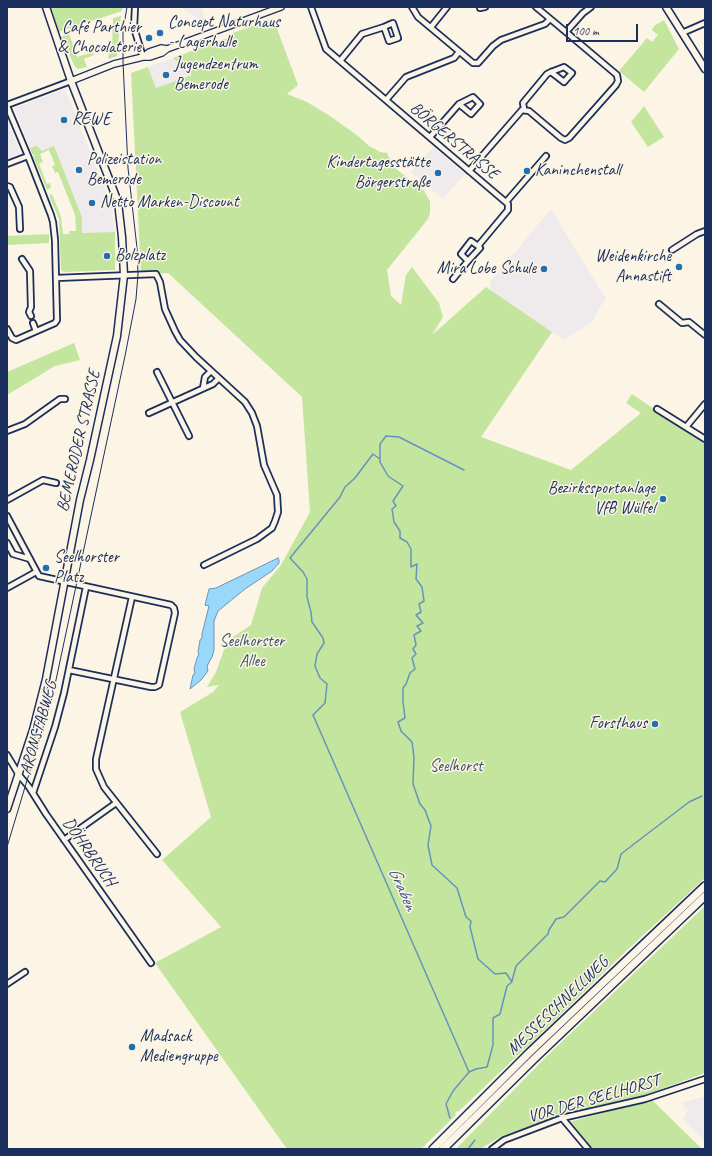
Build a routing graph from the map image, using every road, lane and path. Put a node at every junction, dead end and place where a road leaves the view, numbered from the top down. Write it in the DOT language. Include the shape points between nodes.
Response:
graph roads {
  1 [pos="46,7"];
  2 [pos="135,7"];
  3 [pos="281,7"];
  4 [pos="310,7"];
  5 [pos="412,7"];
  6 [pos="448,7"];
  7 [pos="480,7"];
  8 [pos="485,7"];
  9 [pos="536,7"];
  10 [pos="591,7"];
  11 [pos="666,7"];
  12 [pos="550,19"];
  13 [pos="705,23"];
  14 [pos="384,27"];
  15 [pos="430,27"];
  16 [pos="566,32"];
  17 [pos="682,33"];
  18 [pos="459,52"];
  19 [pos="143,57"];
  20 [pos="340,61"];
  21 [pos="705,69"];
  22 [pos="551,72"];
  23 [pos="71,81"];
  24 [pos="386,100"];
  25 [pos="459,104"];
  26 [pos="7,106"];
  27 [pos="524,109"];
  28 [pos="430,137"];
  29 [pos="28,156"];
  30 [pos="546,156"];
  31 [pos="7,164"];
  32 [pos="469,171"];
  33 [pos="7,186"];
  34 [pos="506,202"];
  35 [pos="20,229"];
  36 [pos="705,231"];
  37 [pos="478,246"];
  38 [pos="672,250"];
  39 [pos="22,259"];
  40 [pos="468,261"];
  41 [pos="124,275"];
  42 [pos="56,278"];
  43 [pos="453,279"];
  44 [pos="659,304"];
  45 [pos="31,316"];
  46 [pos="33,323"];
  47 [pos="7,329"];
  48 [pos="36,331"];
  49 [pos="705,335"];
  50 [pos="211,371"];
  51 [pos="157,372"];
  52 [pos="219,378"];
  53 [pos="203,388"];
  54 [pos="65,399"];
  55 [pos="173,403"];
  56 [pos="705,404"];
  57 [pos="657,409"];
  58 [pos="149,413"];
  59 [pos="686,427"];
  60 [pos="7,431"];
  61 [pos="189,436"];
  62 [pos="705,439"];
  63 [pos="56,483"];
  64 [pos="7,500"];
  65 [pos="7,516"];
  66 [pos="7,543"];
  67 [pos="30,559"];
  68 [pos="204,565"];
  69 [pos="36,572"];
  70 [pos="64,582"];
  71 [pos="86,587"];
  72 [pos="7,588"];
  73 [pos="132,597"];
  74 [pos="69,670"];
  75 [pos="115,679"];
  76 [pos="7,755"];
  77 [pos="19,775"];
  78 [pos="33,793"];
  79 [pos="116,803"];
  80 [pos="7,809"];
  81 [pos="64,840"];
  82 [pos="156,854"];
  83 [pos="705,886"];
  84 [pos="705,896"];
  85 [pos="151,963"];
  86 [pos="25,972"];
  87 [pos="7,984"];
  88 [pos="705,1079"];
  89 [pos="562,1118"];
  90 [pos="433,1149"];
  91 [pos="443,1149"];
  92 [pos="492,1149"];
  93 [pos="588,1149"];
  1 -- 23 [label="main road, BEMERODER STRASSE"];
  2 -- 19 [label="street" via="134,28"];
  3 -- 19 [label="street" via="150,57"];
  4 -- 20 [label="street, BÖRGERSTRASSE" via="326,49"];
  5 -- 15 [label="street" via="418,17"];
  6 -- 15 [label="street"];
  7 -- 8 [label="street"];
  9 -- 12 [label="street"];
  10 -- 16 [label="street"];
  11 -- 17 [label="main road"];
  12 -- 16 [label="street"];
  12 -- 18 [label="street" via="545,24 501,40 478,63 473,63"];
  13 -- 17 [label="street"];
  14 -- 20 [label="street" via="362,34"];
  15 -- 18 [label="street"];
  16 -- 27 [label="street" via="617,75 618,81 565,140"];
  17 -- 21 [label="main road"];
  18 -- 24 [label="street" via="454,58 406,76"];
  19 -- 23 [label="street" via="114,64"];
  20 -- 24 [label="street, BÖRGERSTRASSE"];
  22 -- 27 [label="street" via="523,102"];
  23 -- 26 [label="street"];
  23 -- 41 [label="main road, BEMERODER STRASSE" via="118,202"];
  24 -- 28 [label="street, BÖRGERSTRASSE"];
  25 -- 28 [label="street"];
  26 -- 29 [label="street"];
  27 -- 32 [label="street"];
  28 -- 32 [label="street, BÖRGERSTRASSE"];
  29 -- 31 [label="street"];
  29 -- 42 [label="street" via="53,222"];
  30 -- 34 [label="street, BÖRGERSTRASSE"];
  32 -- 34 [label="street, BÖRGERSTRASSE"];
  33 -- 35 [label="street" via="10,187 19,207"];
  34 -- 37 [label="street, BÖRGERSTRASSE" via="508,210"];
  36 -- 38 [label="street"];
  37 -- 40 [label="street, BÖRGERSTRASSE" via="480,248"];
  37 -- 40 [label="street" via="472,241 460,254"];
  39 -- 45 [label="street" via="30,271"];
  40 -- 43 [label="street, BÖRGERSTRASSE"];
  41 -- 42 [label="street"];
  41 -- 50 [label="street" via="156,274 174,331 187,348"];
  41 -- 70 [label="main road, BEMERODER STRASSE" via="117,336"];
  42 -- 48 [label="street" via="57,321"];
  44 -- 49 [label="street" via="682,323 689,322"];
  46 -- 48 [label="street"];
  47 -- 48 [label="street" via="15,340"];
  50 -- 52 [label="street"];
  50 -- 53 [label="street" via="205,378"];
  51 -- 55 [label="street"];
  52 -- 53 [label="street"];
  52 -- 68 [label="street" via="245,402 252,414 257,426 264,465 277,495 278,512 272,528 266,534"];
  53 -- 55 [label="street"];
  54 -- 60 [label="street" via="60,399 25,424"];
  55 -- 58 [label="street"];
  55 -- 61 [label="street"];
  56 -- 59 [label="street"];
  57 -- 59 [label="street"];
  59 -- 62 [label="street"];
  63 -- 64 [label="street" via="43,480"];
  65 -- 67 [label="street"];
  66 -- 67 [label="street" via="13,554"];
  67 -- 69 [label="street"];
  69 -- 70 [label="street" via="39,576"];
  69 -- 72 [label="street"];
  70 -- 71 [label="street"];
  70 -- 77 [label="main road, BEMERODER STRASSE" via="46,679"];
  71 -- 73 [label="street"];
  71 -- 74 [label="street, ARONSTABWEG"];
  73 -- 75 [label="street"];
  73 -- 75 [label="street" via="171,605 175,613 159,685 151,687"];
  74 -- 75 [label="street"];
  74 -- 78 [label="street, ARONSTABWEG" via="55,726"];
  75 -- 79 [label="street" via="96,759 96,769"];
  76 -- 77 [label="street, DÖHRBRUCH"];
  77 -- 78 [label="street, DÖHRBRUCH"];
  77 -- 80 [label="main road, BEMERODER STRASSE"];
  78 -- 81 [label="street, DÖHRBRUCH"];
  79 -- 81 [label="street"];
  79 -- 82 [label="street"];
  81 -- 85 [label="street, DÖHRBRUCH"];
  83 -- 90 [label="highway, MESSESCHNELLWEG" via="524,1058"];
  84 -- 91 [label="highway, MESSESCHNELLWEG"];
  86 -- 87 [label="street"];
  88 -- 89 [label="street, VOR DER SEELHORST" via="645,1099"];
  89 -- 92 [label="street, VOR DER SEELHORST" via="504,1140"];
  89 -- 93 [label="street"];
}
